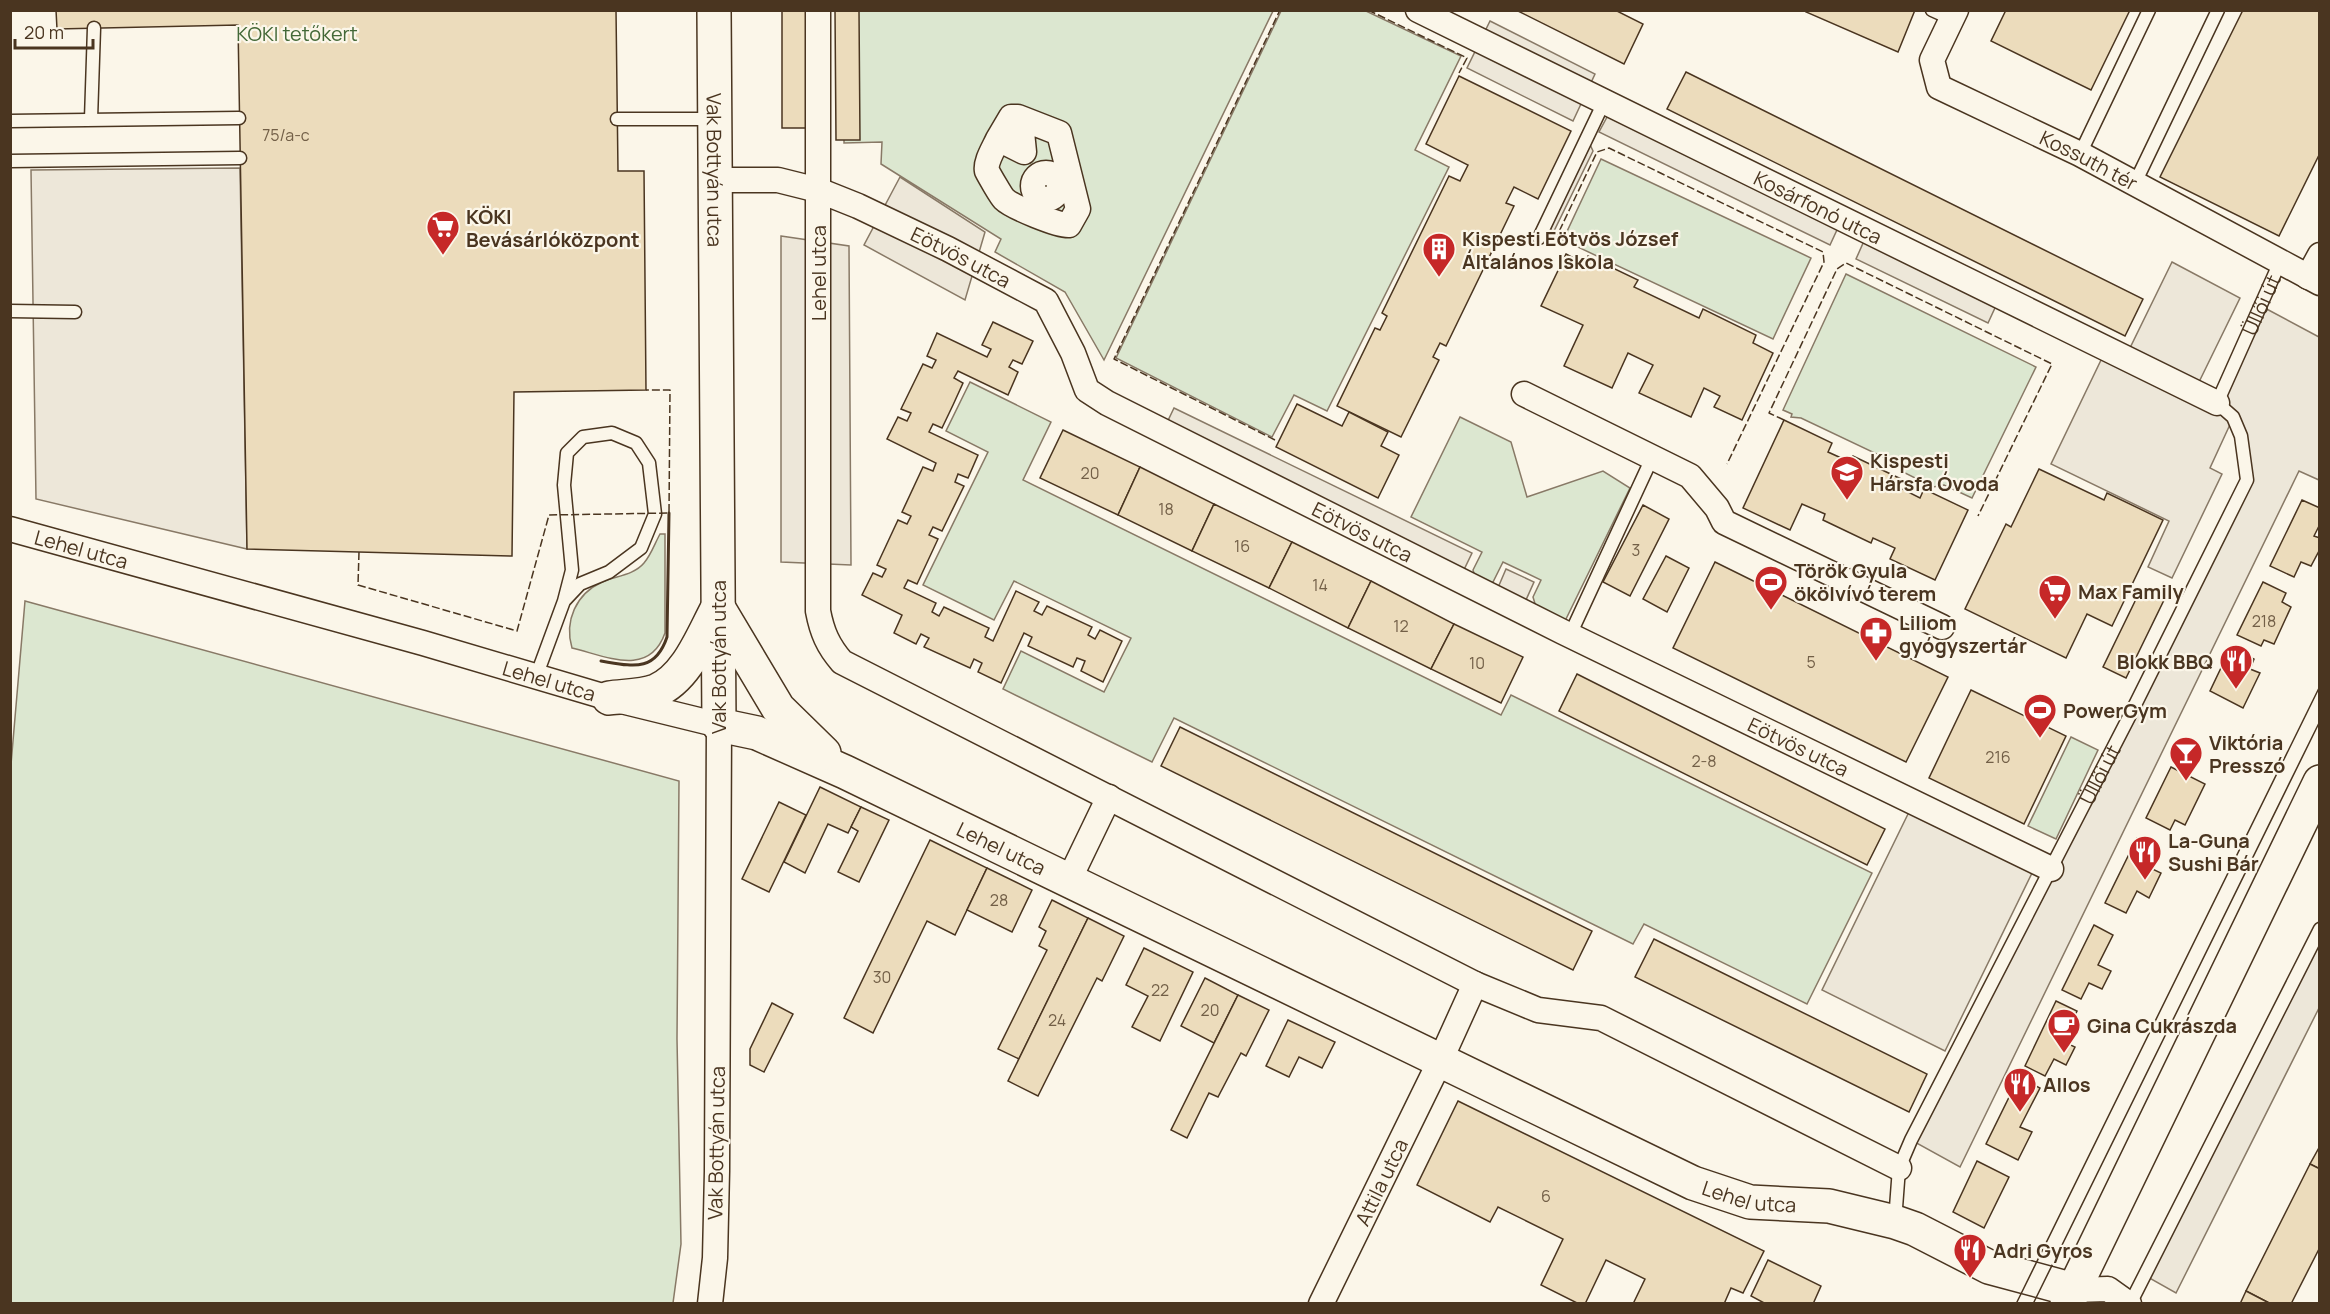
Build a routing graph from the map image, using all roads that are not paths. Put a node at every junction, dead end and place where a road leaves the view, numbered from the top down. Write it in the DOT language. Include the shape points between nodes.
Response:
graph roads {
  1 [pos="714,10"];
  2 [pos="818,10"];
  3 [pos="1418,10"];
  4 [pos="2149,10"];
  5 [pos="2218,10"];
  6 [pos="1947,13"];
  7 [pos="94,28"];
  8 [pos="1604,102"];
  9 [pos="239,118"];
  10 [pos="91,119"];
  11 [pos="715,119"];
  12 [pos="617,120"];
  13 [pos="10,121"];
  14 [pos="1026,121"];
  15 [pos="998,140"];
  16 [pos="1064,146"];
  17 [pos="2080,154"];
  18 [pos="240,158"];
  19 [pos="10,161"];
  20 [pos="1045,171"];
  21 [pos="715,180"];
  22 [pos="2135,183"];
  23 [pos="818,190"];
  24 [pos="1539,238"];
  25 [pos="2319,255"];
  26 [pos="2280,262"];
  27 [pos="2314,280"];
  28 [pos="10,311"];
  29 [pos="75,312"];
  30 [pos="1524,394"];
  31 [pos="2217,404"];
  32 [pos="1652,458"];
  33 [pos="10,529"];
  34 [pos="564,601"];
  35 [pos="718,608"];
  36 [pos="1942,627"];
  37 [pos="1570,635"];
  38 [pos="536,677"];
  39 [pos="609,698"];
  40 [pos="719,725"];
  41 [pos="845,772"];
  42 [pos="2319,782"];
  43 [pos="1109,797"];
  44 [pos="2051,869"];
  45 [pos="1069,880"];
  46 [pos="2319,928"];
  47 [pos="1475,984"];
  48 [pos="1441,1059"];
  49 [pos="1899,1168"];
  50 [pos="1895,1222"];
  51 [pos="2071,1297"];
  52 [pos="710,1304"];
  53 [pos="1321,1304"];
  54 [pos="2130,1304"];
  1 -- 11 [label="street, Vak Bottyán utca"];
  2 -- 23 [label="street"];
  3 -- 8 [label="street, Kosárfonó utca"];
  4 -- 17 [label="lane"];
  5 -- 22 [label="lane"];
  6 -- 17 [label="street, Kossuth tér" via="1932,60 1939,87"];
  7 -- 10 [label="lane"];
  8 -- 24 [label="lane"];
  8 -- 31 [label="street, Kosárfonó utca"];
  9 -- 10 [label="lane"];
  10 -- 13 [label="lane"];
  11 -- 12 [label="lane"];
  11 -- 21 [label="street, Vak Bottyán utca"];
  14 -- 15 [label="street" via="1011,117"];
  14 -- 16 [label="street" via="1059,133"];
  14 -- 20 [label="street" via="1022,132"];
  15 -- 20 [label="street"];
  15 -- 20 [label="street" via="987,171 1004,200 1050,222 1069,225 1078,208"];
  16 -- 20 [label="street"];
  16 -- 20 [label="street" via="1055,149"];
  17 -- 22 [label="street, Kossuth tér"];
  18 -- 19 [label="lane"];
  21 -- 23 [label="street, Eötvös utca" via="778,180"];
  21 -- 35 [label="street, Vak Bottyán utca"];
  22 -- 26 [label="street, Kossuth tér"];
  23 -- 37 [label="street, Eötvös utca" via="948,249 1046,301 1087,390 1107,403"];
  23 -- 43 [label="street, Lehel utca" via="818,611 829,647 842,662 865,675"];
  25 -- 27 [label="street, Kossuth tér"];
  26 -- 27 [label="street, Kossuth tér"];
  26 -- 31 [label="lane, Üllői út"];
  28 -- 29 [label="lane"];
  30 -- 32 [label="street"];
  31 -- 44 [label="lane, Üllői út" via="2233,417 2241,436 2247,480"];
  32 -- 36 [label="street" via="1690,476 1724,522"];
  32 -- 37 [label="lane"];
  33 -- 38 [label="street, Lehel utca"];
  34 -- 34 [label="lane" via="580,584 609,572 641,548 655,514 649,463 636,443 612,434 583,437 567,453 564,485 572,570"];
  34 -- 38 [label="lane"];
  35 -- 39 [label="street" via="680,674 654,692"];
  35 -- 40 [label="street, Vak Bottyán utca"];
  35 -- 41 [label="street" via="778,708"];
  37 -- 44 [label="street, Eötvös utca"];
  38 -- 39 [label="street, Lehel utca"];
  39 -- 40 [label="street, Lehel utca"];
  40 -- 41 [label="street, Lehel utca" via="757,733"];
  40 -- 52 [label="street, Vak Bottyán utca" via="717,1182"];
  41 -- 45 [label="street, Lehel utca"];
  42 -- 51 [label="street"];
  43 -- 45 [label="street, Lehel utca"];
  43 -- 47 [label="street, Lehel utca"];
  44 -- 49 [label="lane, Üllői út"];
  45 -- 48 [label="street, Lehel utca"];
  46 -- 54 [label="lane"];
  47 -- 48 [label="street"];
  47 -- 49 [label="street, Lehel utca" via="1538,1011 1601,1018"];
  48 -- 50 [label="street, Lehel utca" via="1693,1183 1750,1202 1829,1206"];
  48 -- 53 [label="street, Attila utca"];
  49 -- 50 [label="lane, Üllői út"];
  50 -- 51 [label="street, Lehel utca" via="1989,1267"];
  51 -- 54 [label="street" via="2108,1289"];
}
